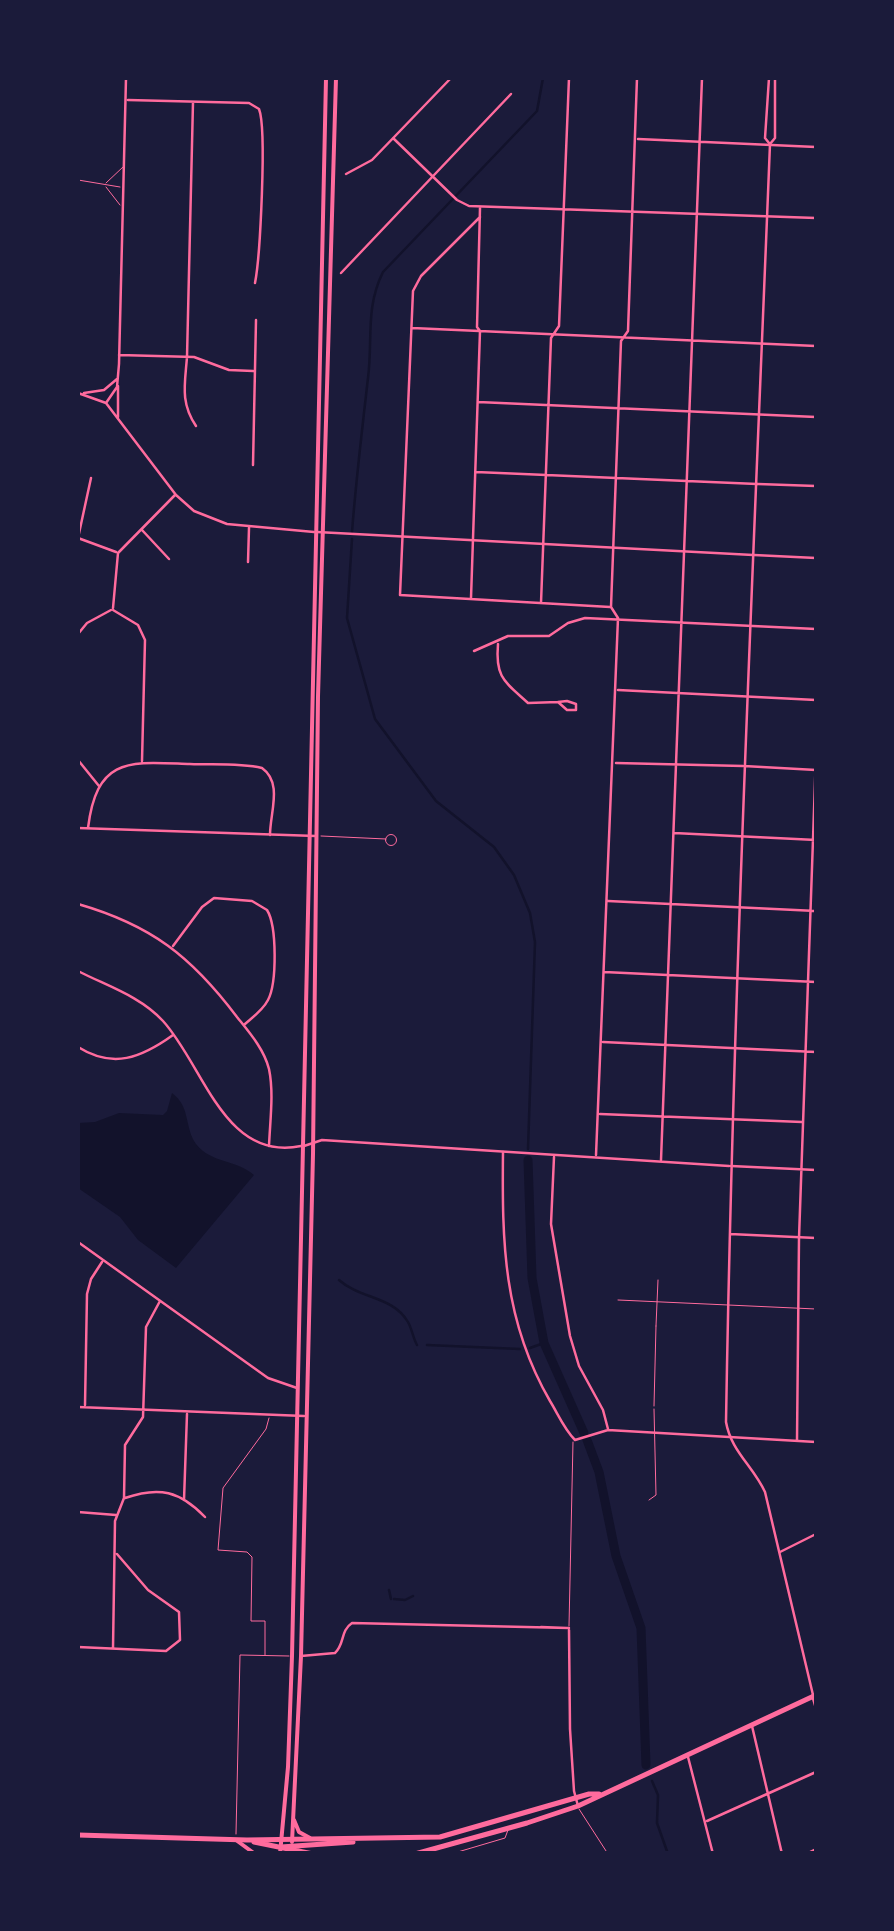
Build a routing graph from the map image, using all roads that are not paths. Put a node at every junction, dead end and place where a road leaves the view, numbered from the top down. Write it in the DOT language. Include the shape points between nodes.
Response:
graph roads {
  1 [pos="126,78"];
  2 [pos="326,78"];
  3 [pos="336,78"];
  4 [pos="450,78"];
  5 [pos="569,78"];
  6 [pos="637,78"];
  7 [pos="702,78"];
  8 [pos="768,78"];
  9 [pos="774,78"];
  10 [pos="511,94"];
  11 [pos="125,100"];
  12 [pos="193,102"];
  13 [pos="393,138"];
  14 [pos="636,139"];
  15 [pos="702,142"];
  16 [pos="770,144"];
  17 [pos="816,147"];
  18 [pos="124,164"];
  19 [pos="346,174"];
  20 [pos="434,177"];
  21 [pos="78,180"];
  22 [pos="104,184"];
  23 [pos="123,187"];
  24 [pos="480,206"];
  25 [pos="122,209"];
  26 [pos="564,210"];
  27 [pos="632,212"];
  28 [pos="699,214"];
  29 [pos="767,216"];
  30 [pos="480,217"];
  31 [pos="816,218"];
  32 [pos="341,273"];
  33 [pos="256,283"];
  34 [pos="256,320"];
  35 [pos="410,328"];
  36 [pos="480,331"];
  37 [pos="554,332"];
  38 [pos="624,337"];
  39 [pos="694,342"];
  40 [pos="762,344"];
  41 [pos="816,346"];
  42 [pos="119,355"];
  43 [pos="187,357"];
  44 [pos="254,372"];
  45 [pos="118,378"];
  46 [pos="118,384"];
  47 [pos="80,394"];
  48 [pos="477,402"];
  49 [pos="106,403"];
  50 [pos="548,405"];
  51 [pos="619,408"];
  52 [pos="691,412"];
  53 [pos="760,414"];
  54 [pos="816,417"];
  55 [pos="118,419"];
  56 [pos="196,426"];
  57 [pos="254,464"];
  58 [pos="475,472"];
  59 [pos="546,475"];
  60 [pos="91,478"];
  61 [pos="616,478"];
  62 [pos="688,481"];
  63 [pos="757,484"];
  64 [pos="816,486"];
  65 [pos="176,495"];
  66 [pos="249,526"];
  67 [pos="141,528"];
  68 [pos="316,532"];
  69 [pos="323,534"];
  70 [pos="401,538"];
  71 [pos="473,542"];
  72 [pos="543,545"];
  73 [pos="614,548"];
  74 [pos="685,552"];
  75 [pos="118,553"];
  76 [pos="754,556"];
  77 [pos="816,558"];
  78 [pos="168,559"];
  79 [pos="248,562"];
  80 [pos="470,599"];
  81 [pos="541,603"];
  82 [pos="598,606"];
  83 [pos="611,607"];
  84 [pos="112,610"];
  85 [pos="599,618"];
  86 [pos="618,618"];
  87 [pos="682,622"];
  88 [pos="750,626"];
  89 [pos="816,629"];
  90 [pos="78,634"];
  91 [pos="498,642"];
  92 [pos="474,651"];
  93 [pos="616,690"];
  94 [pos="680,693"];
  95 [pos="748,696"];
  96 [pos="816,700"];
  97 [pos="558,702"];
  98 [pos="816,754"];
  99 [pos="78,760"];
  100 [pos="142,760"];
  101 [pos="613,762"];
  102 [pos="677,765"];
  103 [pos="744,766"];
  104 [pos="816,770"];
  105 [pos="100,786"];
  106 [pos="78,828"];
  107 [pos="88,828"];
  108 [pos="674,833"];
  109 [pos="270,835"];
  110 [pos="310,836"];
  111 [pos="318,836"];
  112 [pos="742,837"];
  113 [pos="386,839"];
  114 [pos="815,840"];
  115 [pos="606,901"];
  116 [pos="78,904"];
  117 [pos="671,904"];
  118 [pos="740,906"];
  119 [pos="814,911"];
  120 [pos="173,946"];
  121 [pos="78,970"];
  122 [pos="604,972"];
  123 [pos="668,975"];
  124 [pos="738,978"];
  125 [pos="808,981"];
  126 [pos="816,982"];
  127 [pos="244,1024"];
  128 [pos="174,1034"];
  129 [pos="601,1042"];
  130 [pos="666,1045"];
  131 [pos="78,1047"];
  132 [pos="734,1049"];
  133 [pos="806,1052"];
  134 [pos="816,1052"];
  135 [pos="598,1114"];
  136 [pos="662,1116"];
  137 [pos="732,1120"];
  138 [pos="803,1122"];
  139 [pos="312,1144"];
  140 [pos="269,1146"];
  141 [pos="303,1146"];
  142 [pos="504,1151"];
  143 [pos="554,1155"];
  144 [pos="596,1157"];
  145 [pos="661,1160"];
  146 [pos="730,1166"];
  147 [pos="802,1169"];
  148 [pos="816,1170"];
  149 [pos="729,1234"];
  150 [pos="799,1238"];
  151 [pos="816,1238"];
  152 [pos="78,1242"];
  153 [pos="103,1261"];
  154 [pos="658,1280"];
  155 [pos="618,1300"];
  156 [pos="160,1301"];
  157 [pos="657,1302"];
  158 [pos="728,1304"];
  159 [pos="799,1308"];
  160 [pos="816,1309"];
  161 [pos="298,1388"];
  162 [pos="78,1407"];
  163 [pos="84,1407"];
  164 [pos="144,1410"];
  165 [pos="187,1412"];
  166 [pos="269,1415"];
  167 [pos="298,1416"];
  168 [pos="305,1416"];
  169 [pos="608,1430"];
  170 [pos="655,1433"];
  171 [pos="729,1436"];
  172 [pos="575,1440"];
  173 [pos="797,1440"];
  174 [pos="816,1442"];
  175 [pos="124,1498"];
  176 [pos="650,1500"];
  177 [pos="183,1501"];
  178 [pos="78,1512"];
  179 [pos="117,1515"];
  180 [pos="205,1517"];
  181 [pos="816,1534"];
  182 [pos="780,1552"];
  183 [pos="116,1553"];
  184 [pos="569,1628"];
  185 [pos="78,1647"];
  186 [pos="113,1648"];
  187 [pos="265,1655"];
  188 [pos="292,1656"];
  189 [pos="301,1656"];
  190 [pos="815,1695"];
  191 [pos="816,1706"];
  192 [pos="752,1725"];
  193 [pos="688,1755"];
  194 [pos="816,1772"];
  195 [pos="768,1795"];
  196 [pos="577,1802"];
  197 [pos="293,1818"];
  198 [pos="512,1818"];
  199 [pos="707,1822"];
  200 [pos="508,1828"];
  201 [pos="78,1835"];
  202 [pos="282,1838"];
  203 [pos="310,1838"];
  204 [pos="366,1839"];
  205 [pos="236,1840"];
  206 [pos="247,1840"];
  207 [pos="292,1847"];
  208 [pos="816,1849"];
  209 [pos="280,1850"];
  210 [pos="255,1854"];
  211 [pos="313,1854"];
  212 [pos="415,1854"];
  213 [pos="451,1854"];
  214 [pos="608,1854"];
  215 [pos="713,1854"];
  216 [pos="782,1854"];
  217 [pos="806,1854"];
  1 -- 11 [label="street"];
  2 -- 68 [label="main road"];
  3 -- 69 [label="main road"];
  4 -- 13 [label="street"];
  5 -- 26 [label="street"];
  6 -- 14 [label="street"];
  7 -- 15 [label="street"];
  8 -- 16 [label="street" via="764,138"];
  9 -- 16 [label="street"];
  10 -- 20 [label="street"];
  11 -- 12 [label="street"];
  11 -- 18 [label="street"];
  12 -- 33 [label="street" via="259,109"];
  12 -- 43 [label="street"];
  13 -- 19 [label="street" via="366,165"];
  13 -- 20 [label="street"];
  14 -- 15 [label="street"];
  14 -- 27 [label="street"];
  15 -- 16 [label="street"];
  15 -- 28 [label="street"];
  16 -- 17 [label="street"];
  16 -- 29 [label="street"];
  18 -- 22 [label="street"];
  18 -- 23 [label="street"];
  20 -- 24 [label="street" via="458,200"];
  20 -- 32 [label="street"];
  21 -- 22 [label="street"];
  22 -- 23 [label="street"];
  22 -- 25 [label="street"];
  23 -- 25 [label="street"];
  24 -- 26 [label="street"];
  24 -- 30 [label="street"];
  25 -- 42 [label="street"];
  26 -- 27 [label="street"];
  26 -- 37 [label="street"];
  27 -- 28 [label="street"];
  27 -- 38 [label="street"];
  28 -- 29 [label="street"];
  28 -- 39 [label="street"];
  29 -- 31 [label="street"];
  29 -- 40 [label="street"];
  30 -- 35 [label="street" via="416,283"];
  30 -- 36 [label="street"];
  34 -- 44 [label="street"];
  35 -- 36 [label="street"];
  35 -- 70 [label="street"];
  36 -- 37 [label="street"];
  36 -- 48 [label="street"];
  37 -- 38 [label="street"];
  37 -- 50 [label="street"];
  38 -- 39 [label="street"];
  38 -- 51 [label="street"];
  39 -- 40 [label="street"];
  39 -- 52 [label="street"];
  40 -- 41 [label="street"];
  40 -- 53 [label="street"];
  42 -- 43 [label="street"];
  42 -- 45 [label="street"];
  43 -- 44 [label="street"];
  43 -- 56 [label="street" via="183,396"];
  44 -- 57 [label="street"];
  45 -- 46 [label="street"];
  45 -- 47 [label="street" via="104,390"];
  46 -- 49 [label="street"];
  46 -- 55 [label="street"];
  47 -- 49 [label="street"];
  48 -- 50 [label="street"];
  48 -- 58 [label="street"];
  49 -- 55 [label="street"];
  50 -- 51 [label="street"];
  50 -- 59 [label="street"];
  51 -- 52 [label="street"];
  51 -- 61 [label="street"];
  52 -- 53 [label="street"];
  52 -- 62 [label="street"];
  53 -- 54 [label="street"];
  53 -- 63 [label="street"];
  55 -- 65 [label="street"];
  58 -- 59 [label="street"];
  58 -- 71 [label="street"];
  59 -- 61 [label="street"];
  59 -- 72 [label="street"];
  60 -- 75 [label="street" via="78,538"];
  61 -- 62 [label="street"];
  61 -- 73 [label="street"];
  62 -- 63 [label="street"];
  62 -- 74 [label="street"];
  63 -- 64 [label="street"];
  63 -- 76 [label="street"];
  65 -- 66 [label="street" via="207,518"];
  65 -- 67 [label="street"];
  66 -- 68 [label="street"];
  66 -- 79 [label="street"];
  67 -- 75 [label="street"];
  67 -- 78 [label="street"];
  68 -- 69 [label="street"];
  68 -- 110 [label="main road"];
  69 -- 70 [label="street"];
  69 -- 111 [label="main road"];
  70 -- 71 [label="street"];
  70 -- 80 [label="street" via="400,595"];
  71 -- 72 [label="street"];
  71 -- 80 [label="street"];
  72 -- 73 [label="street"];
  72 -- 81 [label="street"];
  73 -- 74 [label="street"];
  73 -- 83 [label="street"];
  74 -- 76 [label="street"];
  74 -- 87 [label="street"];
  75 -- 84 [label="street"];
  76 -- 77 [label="street"];
  76 -- 88 [label="street"];
  80 -- 81 [label="street"];
  81 -- 82 [label="street"];
  82 -- 83 [label="street"];
  82 -- 85 [label="street"];
  83 -- 86 [label="street"];
  84 -- 90 [label="street"];
  84 -- 100 [label="street" via="138,625 145,640"];
  85 -- 86 [label="street"];
  85 -- 91 [label="street" via="574,620 549,636"];
  86 -- 87 [label="street"];
  86 -- 93 [label="street"];
  87 -- 88 [label="street"];
  87 -- 94 [label="street"];
  88 -- 89 [label="street"];
  88 -- 95 [label="street"];
  91 -- 92 [label="street"];
  91 -- 97 [label="street" via="502,680 532,704"];
  93 -- 94 [label="street"];
  93 -- 101 [label="street"];
  94 -- 95 [label="street"];
  94 -- 102 [label="street"];
  95 -- 96 [label="street"];
  95 -- 103 [label="street"];
  98 -- 104 [label="street"];
  99 -- 105 [label="street"];
  100 -- 105 [label="street" via="118,768"];
  100 -- 109 [label="street" via="262,768 274,783"];
  101 -- 102 [label="street"];
  101 -- 115 [label="street"];
  102 -- 103 [label="street"];
  102 -- 108 [label="street"];
  103 -- 104 [label="street"];
  103 -- 112 [label="street"];
  104 -- 114 [label="street"];
  105 -- 107 [label="street"];
  106 -- 107 [label="street"];
  107 -- 109 [label="street"];
  108 -- 112 [label="street"];
  108 -- 117 [label="street"];
  109 -- 110 [label="street"];
  110 -- 111 [label="street"];
  110 -- 141 [label="main road"];
  111 -- 113 [label="street"];
  111 -- 139 [label="main road"];
  112 -- 114 [label="street"];
  112 -- 118 [label="street"];
  114 -- 119 [label="street"];
  115 -- 117 [label="street"];
  115 -- 122 [label="street"];
  116 -- 120 [label="street"];
  117 -- 118 [label="street"];
  117 -- 123 [label="street"];
  118 -- 119 [label="street"];
  118 -- 124 [label="street"];
  119 -- 125 [label="street"];
  120 -- 127 [label="street"];
  120 -- 127 [label="street" via="214,898 252,901 268,910 275,928 271,993"];
  121 -- 128 [label="street" via="141,1003"];
  122 -- 123 [label="street"];
  122 -- 129 [label="street"];
  123 -- 124 [label="street"];
  123 -- 130 [label="street"];
  124 -- 125 [label="street"];
  124 -- 132 [label="street"];
  125 -- 126 [label="street"];
  125 -- 133 [label="street"];
  127 -- 140 [label="street" via="269,1068"];
  128 -- 131 [label="street" via="126,1060 100,1059"];
  128 -- 140 [label="street" via="232,1125"];
  129 -- 130 [label="street"];
  129 -- 135 [label="street"];
  130 -- 132 [label="street"];
  130 -- 136 [label="street"];
  132 -- 133 [label="street"];
  132 -- 137 [label="street"];
  133 -- 134 [label="street"];
  133 -- 138 [label="street"];
  135 -- 136 [label="street"];
  135 -- 144 [label="street"];
  136 -- 137 [label="street"];
  136 -- 145 [label="street"];
  137 -- 138 [label="street"];
  137 -- 146 [label="street"];
  138 -- 147 [label="street"];
  139 -- 141 [label="street"];
  139 -- 142 [label="street"];
  139 -- 168 [label="main road"];
  140 -- 141 [label="street"];
  141 -- 161 [label="main road"];
  142 -- 143 [label="street"];
  142 -- 172 [label="street" via="504,1259 521,1333 539,1381"];
  143 -- 144 [label="street"];
  143 -- 169 [label="street" via="551,1224 570,1336"];
  144 -- 145 [label="street"];
  145 -- 146 [label="street"];
  146 -- 147 [label="street"];
  146 -- 149 [label="street"];
  147 -- 148 [label="street"];
  147 -- 150 [label="street"];
  149 -- 150 [label="street"];
  149 -- 158 [label="street"];
  150 -- 151 [label="street"];
  150 -- 159 [label="street"];
  152 -- 153 [label="street"];
  153 -- 156 [label="street"];
  153 -- 163 [label="street" via="87,1294"];
  154 -- 157 [label="street"];
  155 -- 157 [label="street"];
  156 -- 161 [label="street" via="268,1378"];
  156 -- 164 [label="street" via="146,1327"];
  157 -- 158 [label="street"];
  157 -- 170 [label="street"];
  158 -- 159 [label="street"];
  158 -- 171 [label="street"];
  159 -- 160 [label="street"];
  159 -- 173 [label="street"];
  161 -- 167 [label="main road"];
  162 -- 163 [label="street"];
  163 -- 164 [label="street"];
  164 -- 165 [label="street"];
  164 -- 175 [label="street" via="126,1442"];
  165 -- 166 [label="street"];
  165 -- 177 [label="street"];
  166 -- 167 [label="street"];
  166 -- 187 [label="street" via="223,1488 218,1550 252,1557 251,1621 266,1622"];
  167 -- 168 [label="street"];
  167 -- 188 [label="main road"];
  168 -- 189 [label="main road"];
  169 -- 170 [label="street"];
  169 -- 172 [label="street"];
  170 -- 171 [label="street"];
  170 -- 176 [label="street" via="656,1496"];
  171 -- 173 [label="street"];
  171 -- 182 [label="street" via="765,1492"];
  172 -- 184 [label="street"];
  173 -- 174 [label="street"];
  175 -- 177 [label="street" via="158,1490"];
  175 -- 179 [label="street"];
  177 -- 180 [label="street"];
  178 -- 179 [label="street"];
  179 -- 183 [label="street"];
  181 -- 182 [label="street"];
  182 -- 190 [label="street"];
  183 -- 186 [label="street"];
  183 -- 186 [label="street" via="148,1590 179,1612 182,1633 166,1651"];
  184 -- 189 [label="street" via="352,1624 335,1653"];
  184 -- 196 [label="street"];
  185 -- 186 [label="street"];
  187 -- 188 [label="street"];
  187 -- 205 [label="street" via="240,1655"];
  188 -- 202 [label="main road"];
  189 -- 197 [label="main road"];
  190 -- 191 [label="main road"];
  190 -- 192 [label="main road"];
  192 -- 193 [label="main road"];
  192 -- 195 [label="street"];
  193 -- 196 [label="main road"];
  193 -- 199 [label="street"];
  194 -- 195 [label="street"];
  195 -- 199 [label="street"];
  195 -- 216 [label="street"];
  196 -- 198 [label="main road"];
  196 -- 200 [label="main road"];
  196 -- 214 [label="street"];
  197 -- 203 [label="main road"];
  197 -- 207 [label="main road"];
  198 -- 200 [label="street"];
  198 -- 204 [label="main road" via="440,1837"];
  199 -- 215 [label="street"];
  200 -- 212 [label="main road"];
  200 -- 213 [label="street" via="505,1838"];
  201 -- 205 [label="main road"];
  202 -- 206 [label="main road"];
  202 -- 207 [label="main road"];
  202 -- 209 [label="main road"];
  203 -- 204 [label="main road"];
  203 -- 207 [label="main road"];
  204 -- 207 [label="main road"];
  205 -- 206 [label="main road"];
  205 -- 210 [label="main road"];
  206 -- 209 [label="main road"];
  207 -- 209 [label="main road"];
  207 -- 211 [label="main road"];
  208 -- 217 [label="street"];
}
